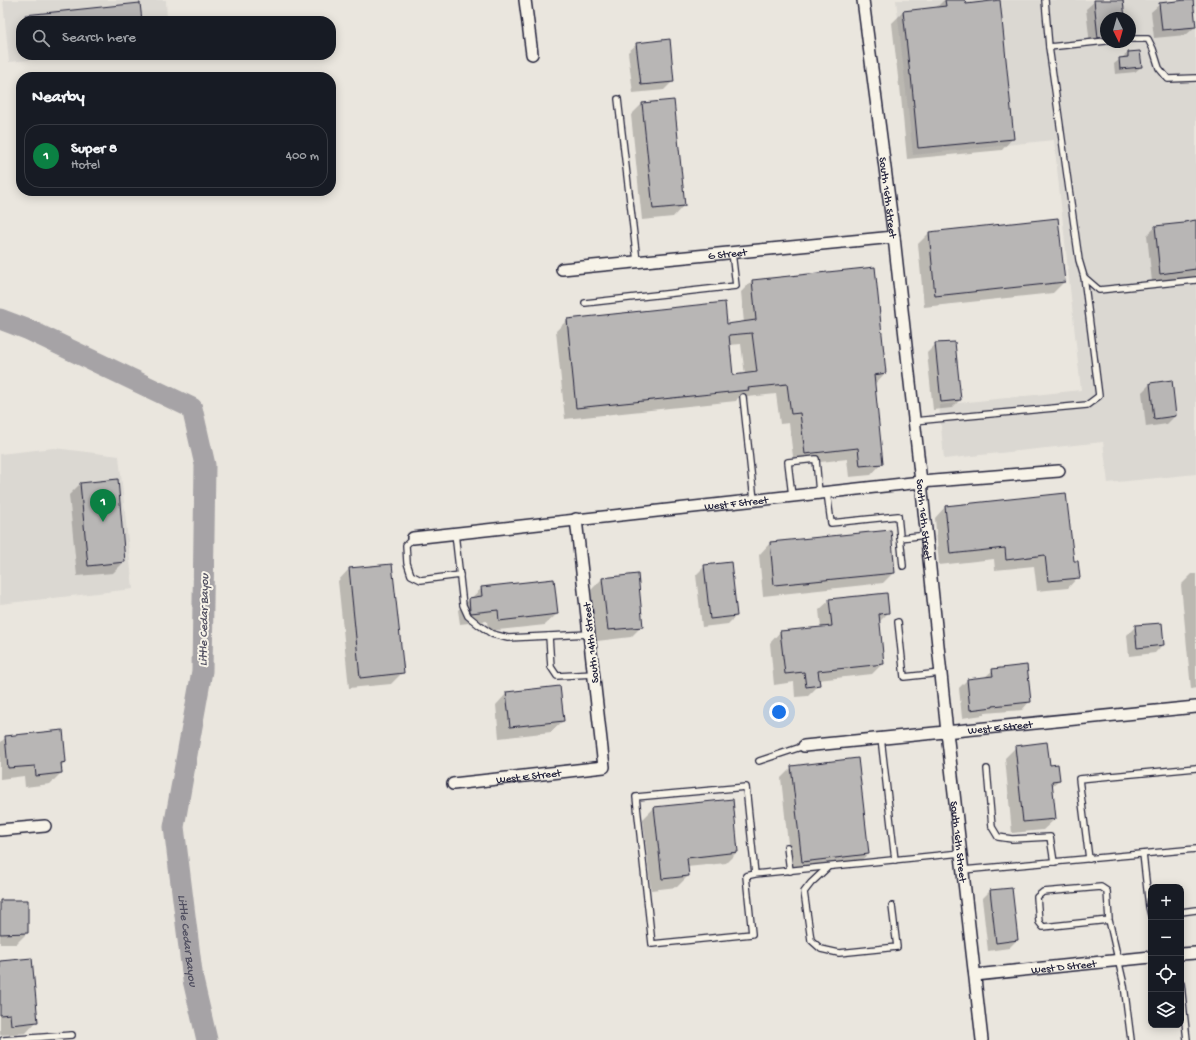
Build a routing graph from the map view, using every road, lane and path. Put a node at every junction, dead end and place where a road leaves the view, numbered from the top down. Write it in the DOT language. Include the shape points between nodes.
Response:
graph roads {
  1 [pos="525,0"];
  2 [pos="863,0"];
  3 [pos="1045,0"];
  4 [pos="1136,39"];
  5 [pos="1100,43"];
  6 [pos="1049,47"];
  7 [pos="532,54"];
  8 [pos="1196,78"];
  9 [pos="618,99"];
  10 [pos="894,237"];
  11 [pos="732,252"];
  12 [pos="636,261"];
  13 [pos="562,268"];
  14 [pos="1084,277"];
  15 [pos="1196,280"];
  16 [pos="585,302"];
  17 [pos="743,397"];
  18 [pos="914,421"];
  19 [pos="1059,471"];
  20 [pos="921,482"];
  21 [pos="823,493"];
  22 [pos="792,496"];
  23 [pos="754,500"];
  24 [pos="576,520"];
  25 [pos="455,533"];
  26 [pos="927,534"];
  27 [pos="413,538"];
  28 [pos="900,538"];
  29 [pos="903,566"];
  30 [pos="460,575"];
  31 [pos="898,622"];
  32 [pos="589,634"];
  33 [pos="549,636"];
  34 [pos="941,673"];
  35 [pos="594,674"];
  36 [pos="1196,707"];
  37 [pos="947,732"];
  38 [pos="881,738"];
  39 [pos="804,746"];
  40 [pos="759,761"];
  41 [pos="604,767"];
  42 [pos="1196,768"];
  43 [pos="987,769"];
  44 [pos="453,784"];
  45 [pos="45,826"];
  46 [pos="0,830"];
  47 [pos="787,847"];
  48 [pos="1196,849"];
  49 [pos="961,853"];
  50 [pos="1143,854"];
  51 [pos="1089,859"];
  52 [pos="895,860"];
  53 [pos="1054,862"];
  54 [pos="827,867"];
  55 [pos="963,870"];
  56 [pos="790,871"];
  57 [pos="755,874"];
  58 [pos="1148,898"];
  59 [pos="892,906"];
  60 [pos="1196,910"];
  61 [pos="1184,912"];
  62 [pos="1109,920"];
  63 [pos="1196,953"];
  64 [pos="1184,954"];
  65 [pos="1148,957"];
  66 [pos="1118,960"];
  67 [pos="975,975"];
  68 [pos="1182,992"];
  69 [pos="72,1035"];
  70 [pos="2,1040"];
  71 [pos="982,1040"];
  72 [pos="1130,1040"];
  73 [pos="1187,1040"];
  1 -- 7 [label="street"];
  2 -- 10 [label="street, South 16th Street"];
  3 -- 6 [label="lane"];
  4 -- 8 [label="lane" via="1148,39 1159,68 1168,79"];
  5 -- 6 [label="lane"];
  6 -- 14 [label="lane" via="1079,260"];
  9 -- 12 [label="lane"];
  10 -- 11 [label="street, G Street"];
  10 -- 18 [label="street, South 16th Street"];
  11 -- 12 [label="street, G Street"];
  11 -- 16 [label="lane" via="736,286"];
  12 -- 13 [label="street, G Street"];
  14 -- 15 [label="lane" via="1099,290"];
  14 -- 18 [label="lane" via="1099,396 1087,405"];
  17 -- 23 [label="lane"];
  18 -- 20 [label="street, South 16th Street"];
  19 -- 20 [label="street, West F Street"];
  20 -- 21 [label="street, West F Street"];
  20 -- 26 [label="street, South 16th Street"];
  21 -- 22 [label="street, West F Street"];
  21 -- 22 [label="lane" via="816,459 788,462"];
  21 -- 28 [label="lane" via="831,523 898,516"];
  22 -- 23 [label="street, West F Street"];
  23 -- 24 [label="street, West F Street"];
  24 -- 25 [label="street, West F Street"];
  24 -- 32 [label="street, South 14th Street"];
  25 -- 27 [label="street, West F Street"];
  25 -- 30 [label="lane"];
  26 -- 28 [label="lane"];
  26 -- 34 [label="street, South 16th Street"];
  27 -- 30 [label="lane" via="406,545 411,575 421,580"];
  28 -- 29 [label="lane"];
  30 -- 33 [label="lane" via="463,605 468,616 492,634 508,638"];
  31 -- 34 [label="lane" via="904,677"];
  32 -- 33 [label="lane"];
  32 -- 35 [label="street, South 14th Street"];
  33 -- 35 [label="lane" via="551,668 558,676"];
  34 -- 37 [label="street, South 16th Street"];
  35 -- 41 [label="street, South 14th Street"];
  36 -- 37 [label="street, West E Street"];
  37 -- 38 [label="street, West E Street"];
  37 -- 49 [label="street, South 16th Street"];
  38 -- 39 [label="street, West E Street"];
  38 -- 52 [label="lane"];
  39 -- 40 [label="lane"];
  41 -- 44 [label="street, West E Street"];
  42 -- 51 [label="lane" via="1079,779"];
  43 -- 53 [label="lane" via="992,827 998,837 1050,837"];
  45 -- 46 [label="street"];
  47 -- 56 [label="lane"];
  48 -- 50 [label="lane"];
  49 -- 52 [label="lane"];
  49 -- 55 [label="street, South 16th Street"];
  50 -- 51 [label="lane"];
  50 -- 58 [label="lane"];
  51 -- 53 [label="lane"];
  52 -- 54 [label="lane"];
  53 -- 55 [label="lane"];
  54 -- 56 [label="lane"];
  54 -- 59 [label="lane" via="804,892 811,940 821,949 839,953 897,947"];
  55 -- 67 [label="street, South 16th Street"];
  56 -- 57 [label="lane"];
  57 -- 57 [label="lane" via="746,786 636,796 652,944 752,934 746,876"];
  60 -- 61 [label="lane"];
  62 -- 62 [label="lane" via="1107,891 1101,887 1043,892 1037,897 1043,927"];
  62 -- 66 [label="lane"];
  63 -- 64 [label="street"];
  65 -- 66 [label="street, West D Street"];
  66 -- 67 [label="street, West D Street"];
  66 -- 72 [label="lane" via="1124,985"];
  67 -- 71 [label="street, South 16th Street"];
  68 -- 73 [label="lane"];
  69 -- 70 [label="lane"];
}
